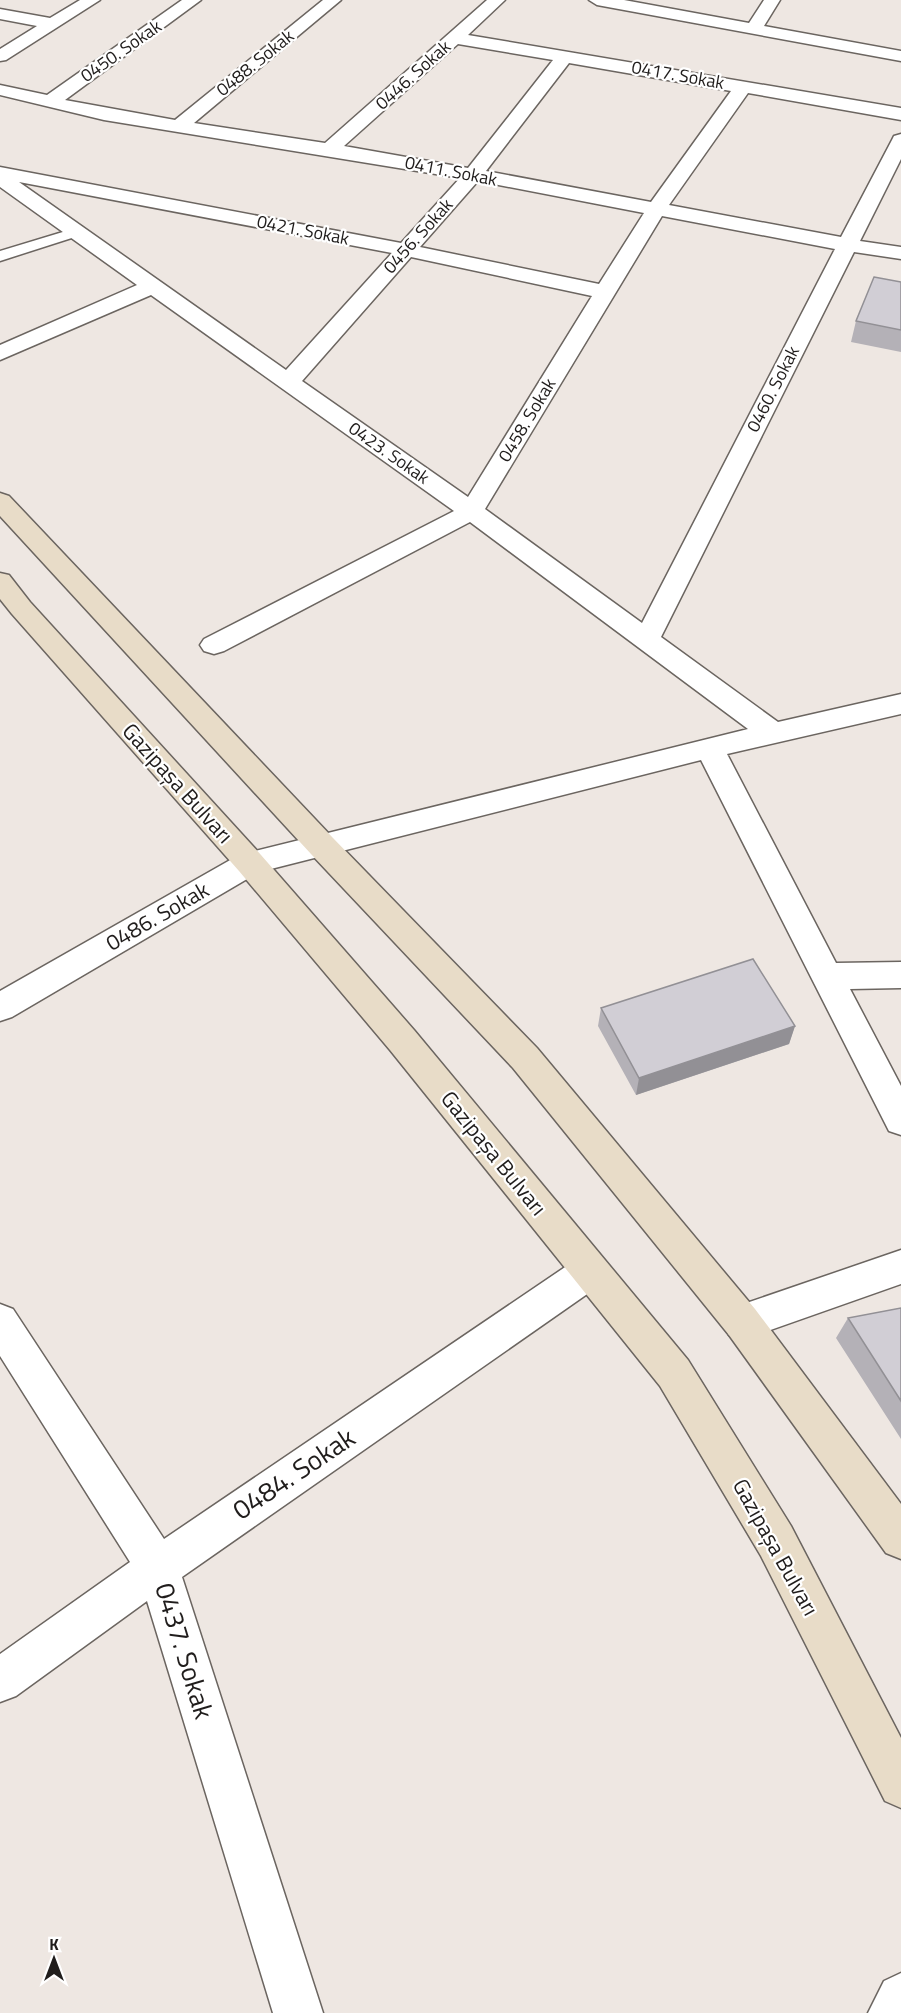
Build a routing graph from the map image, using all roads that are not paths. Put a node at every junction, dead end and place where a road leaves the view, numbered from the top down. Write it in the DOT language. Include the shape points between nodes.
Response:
graph roads {
  1 [pos="92,0"];
  2 [pos="193,0"];
  3 [pos="333,0"];
  4 [pos="497,0"];
  5 [pos="597,0"];
  6 [pos="772,0"];
  7 [pos="0,14"];
  8 [pos="52,24"];
  9 [pos="753,28"];
  10 [pos="454,38"];
  11 [pos="0,56"];
  12 [pos="565,56"];
  13 [pos="901,56"];
  14 [pos="743,87"];
  15 [pos="0,90"];
  16 [pos="50,102"];
  17 [pos="901,114"];
  18 [pos="178,126"];
  19 [pos="901,140"];
  20 [pos="329,150"];
  21 [pos="0,173"];
  22 [pos="473,175"];
  23 [pos="0,178"];
  24 [pos="656,209"];
  25 [pos="76,232"];
  26 [pos="846,244"];
  27 [pos="406,250"];
  28 [pos="901,253"];
  29 [pos="0,256"];
  30 [pos="153,286"];
  31 [pos="605,292"];
  32 [pos="0,353"];
  33 [pos="288,382"];
  34 [pos="0,501"];
  35 [pos="471,512"];
  36 [pos="0,581"];
  37 [pos="646,639"];
  38 [pos="214,645"];
  39 [pos="901,704"];
  40 [pos="775,734"];
  41 [pos="710,748"];
  42 [pos="322,846"];
  43 [pos="250,862"];
  44 [pos="901,975"];
  45 [pos="827,976"];
  46 [pos="0,1007"];
  47 [pos="901,1120"];
  48 [pos="901,1267"];
  49 [pos="590,1271"];
  50 [pos="0,1322"];
  51 [pos="742,1322"];
  52 [pos="901,1538"];
  53 [pos="158,1569"];
  54 [pos="0,1680"];
  55 [pos="901,1785"];
  56 [pos="901,1998"];
  57 [pos="298,2013"];
  58 [pos="893,2013"];
  1 -- 8 [label="street"];
  2 -- 16 [label="street, 0450. Sokak"];
  3 -- 18 [label="street, 0488. Sokak"];
  4 -- 10 [label="street, 0446. Sokak"];
  5 -- 9 [label="street"];
  6 -- 9 [label="street"];
  7 -- 8 [label="street"];
  8 -- 11 [label="street"];
  9 -- 13 [label="street"];
  10 -- 12 [label="street, 0417. Sokak"];
  10 -- 20 [label="street, 0446. Sokak"];
  12 -- 14 [label="street, 0417. Sokak"];
  12 -- 22 [label="street, 0456. Sokak"];
  14 -- 17 [label="street, 0417. Sokak"];
  14 -- 24 [label="street, 0458. Sokak"];
  15 -- 16 [label="street, 0411. Sokak"];
  16 -- 18 [label="street, 0411. Sokak"];
  18 -- 20 [label="street, 0411. Sokak"];
  19 -- 26 [label="street, 0460. Sokak"];
  20 -- 22 [label="street, 0411. Sokak"];
  21 -- 27 [label="street, 0421. Sokak"];
  22 -- 24 [label="street, 0411. Sokak"];
  22 -- 27 [label="street, 0456. Sokak"];
  23 -- 25 [label="street, 0423. Sokak"];
  24 -- 26 [label="street, 0411. Sokak"];
  24 -- 31 [label="street, 0458. Sokak"];
  25 -- 29 [label="lane"];
  25 -- 30 [label="street, 0423. Sokak"];
  26 -- 28 [label="street, 0411. Sokak"];
  26 -- 37 [label="street, 0460. Sokak"];
  27 -- 31 [label="street, 0421. Sokak"];
  27 -- 33 [label="street, 0456. Sokak"];
  30 -- 32 [label="street"];
  30 -- 33 [label="street, 0423. Sokak"];
  31 -- 35 [label="street, 0458. Sokak"];
  33 -- 35 [label="street, 0423. Sokak"];
  34 -- 42 [label="main road"];
  35 -- 37 [label="street, 0423. Sokak"];
  35 -- 38 [label="street"];
  36 -- 43 [label="main road, Gazipaşa Bulvarı"];
  37 -- 40 [label="street, 0423. Sokak"];
  39 -- 40 [label="street, 0486. Sokak"];
  40 -- 41 [label="street, 0486. Sokak"];
  41 -- 42 [label="street, 0486. Sokak"];
  41 -- 45 [label="street"];
  42 -- 43 [label="street, 0486. Sokak"];
  42 -- 51 [label="main road" via="525,1058"];
  43 -- 46 [label="street, 0486. Sokak"];
  43 -- 49 [label="main road, Gazipaşa Bulvarı" via="402,1040"];
  44 -- 45 [label="street"];
  45 -- 47 [label="street"];
  48 -- 51 [label="street"];
  49 -- 53 [label="street, 0484. Sokak"];
  49 -- 55 [label="main road, Gazipaşa Bulvarı" via="674,1373 776,1541"];
  50 -- 53 [label="street, 0437. Sokak"];
  51 -- 52 [label="main road"];
  53 -- 54 [label="street, 0484. Sokak"];
  53 -- 57 [label="street, 0437. Sokak"];
  56 -- 58 [label="street"];
}
